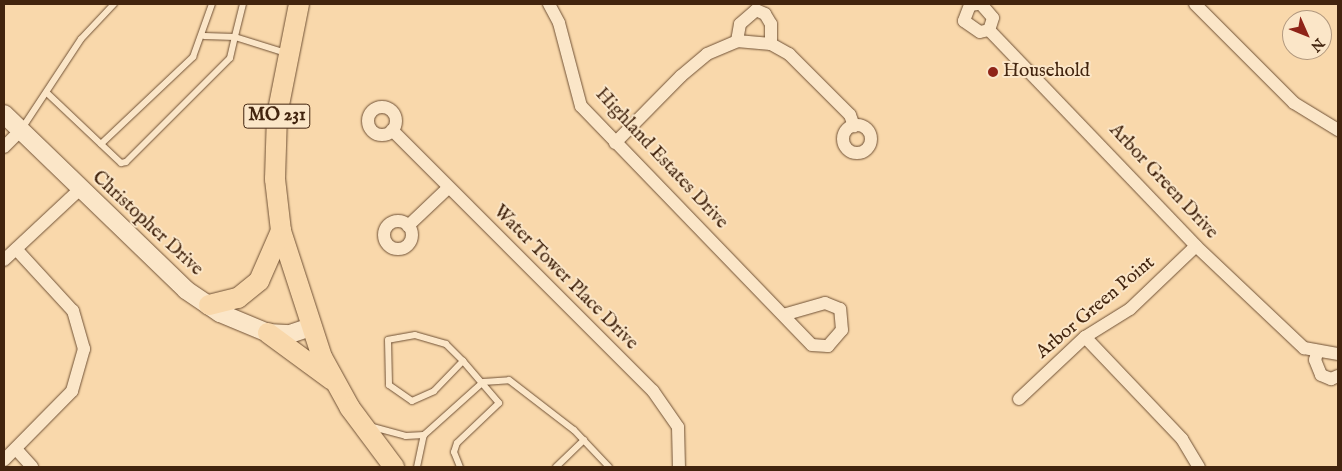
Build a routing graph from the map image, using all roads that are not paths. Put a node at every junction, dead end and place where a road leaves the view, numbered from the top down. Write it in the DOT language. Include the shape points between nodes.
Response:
graph roads {
  1 [pos="114,4"];
  2 [pos="212,4"];
  3 [pos="243,4"];
  4 [pos="299,4"];
  5 [pos="549,4"];
  6 [pos="979,4"];
  7 [pos="1195,4"];
  8 [pos="989,30"];
  9 [pos="204,36"];
  10 [pos="235,37"];
  11 [pos="737,41"];
  12 [pos="771,44"];
  13 [pos="286,53"];
  14 [pos="47,94"];
  15 [pos="4,114"];
  16 [pos="854,126"];
  17 [pos="392,130"];
  18 [pos="1338,130"];
  19 [pos="20,131"];
  20 [pos="615,143"];
  21 [pos="101,144"];
  22 [pos="4,146"];
  23 [pos="448,188"];
  24 [pos="79,190"];
  25 [pos="408,226"];
  26 [pos="281,231"];
  27 [pos="1196,246"];
  28 [pos="16,249"];
  29 [pos="4,260"];
  30 [pos="209,305"];
  31 [pos="787,314"];
  32 [pos="310,327"];
  33 [pos="268,333"];
  34 [pos="1084,337"];
  35 [pos="1317,353"];
  36 [pos="1338,354"];
  37 [pos="463,360"];
  38 [pos="1338,376"];
  39 [pos="482,382"];
  40 [pos="336,383"];
  41 [pos="1019,399"];
  42 [pos="360,423"];
  43 [pos="424,434"];
  44 [pos="584,440"];
  45 [pos="16,449"];
  46 [pos="4,460"];
  47 [pos="604,462"];
  48 [pos="32,467"];
  49 [pos="394,467"];
  50 [pos="417,467"];
  51 [pos="460,467"];
  52 [pos="556,467"];
  53 [pos="598,467"];
  54 [pos="609,467"];
  55 [pos="678,467"];
  56 [pos="1199,467"];
  1 -- 14 [label="lane" via="80,39"];
  2 -- 9 [label="lane"];
  3 -- 10 [label="lane"];
  4 -- 13 [label="main road, MO 231"];
  5 -- 20 [label="street, Highland Estates Drive" via="559,23 582,106"];
  6 -- 8 [label="street, Arbor Green Drive" via="993,18"];
  6 -- 8 [label="street, Arbor Green Drive" via="970,5 964,20 980,32"];
  7 -- 18 [label="street" via="1294,103"];
  8 -- 27 [label="street, Arbor Green Drive"];
  9 -- 10 [label="lane"];
  9 -- 21 [label="lane" via="193,57"];
  10 -- 13 [label="lane"];
  10 -- 21 [label="lane" via="230,58 126,162"];
  11 -- 12 [label="street"];
  11 -- 12 [label="street" via="740,24 756,10 765,14 771,24"];
  11 -- 20 [label="street" via="707,54"];
  12 -- 16 [label="street" via="801,65 850,115"];
  13 -- 26 [label="main road, MO 231" via="275,148"];
  14 -- 19 [label="lane"];
  14 -- 21 [label="lane"];
  15 -- 19 [label="street, Christopher Drive"];
  17 -- 23 [label="street, Water Tower Place Drive"];
  19 -- 22 [label="street"];
  19 -- 24 [label="street, Christopher Drive"];
  20 -- 31 [label="street, Highland Estates Drive"];
  23 -- 25 [label="street"];
  23 -- 55 [label="street, Water Tower Place Drive" via="668,409 681,442"];
  24 -- 28 [label="street"];
  24 -- 30 [label="street, Christopher Drive" via="162,271"];
  26 -- 30 [label="main road" via="259,281 238,298"];
  26 -- 32 [label="main road, MO 231"];
  27 -- 34 [label="street, Arbor Green Point" via="1130,309"];
  27 -- 35 [label="street, Arbor Green Drive" via="1304,348"];
  28 -- 29 [label="street"];
  28 -- 45 [label="street" via="73,311 84,349 72,391"];
  30 -- 33 [label="street, Christopher Drive"];
  32 -- 33 [label="street, Christopher Drive" via="290,334"];
  32 -- 40 [label="main road, MO 231"];
  33 -- 40 [label="main road"];
  34 -- 41 [label="street, Arbor Green Point"];
  34 -- 56 [label="street" via="1182,439"];
  35 -- 36 [label="street, Arbor Green Drive"];
  35 -- 38 [label="street" via="1315,360 1321,375 1332,379"];
  37 -- 37 [label="lane" via="434,391 412,401 396,394 389,385 385,363 388,340 415,335 446,344"];
  37 -- 39 [label="lane"];
  39 -- 43 [label="lane"];
  39 -- 44 [label="lane" via="509,380"];
  39 -- 51 [label="lane" via="498,403 457,444 454,452"];
  40 -- 42 [label="main road, MO 231"];
  42 -- 43 [label="lane" via="406,436"];
  42 -- 49 [label="main road, MO 231"];
  43 -- 50 [label="lane"];
  44 -- 47 [label="lane"];
  44 -- 52 [label="lane"];
  45 -- 46 [label="street"];
  45 -- 48 [label="street"];
  47 -- 53 [label="lane"];
  47 -- 54 [label="lane"];
}
